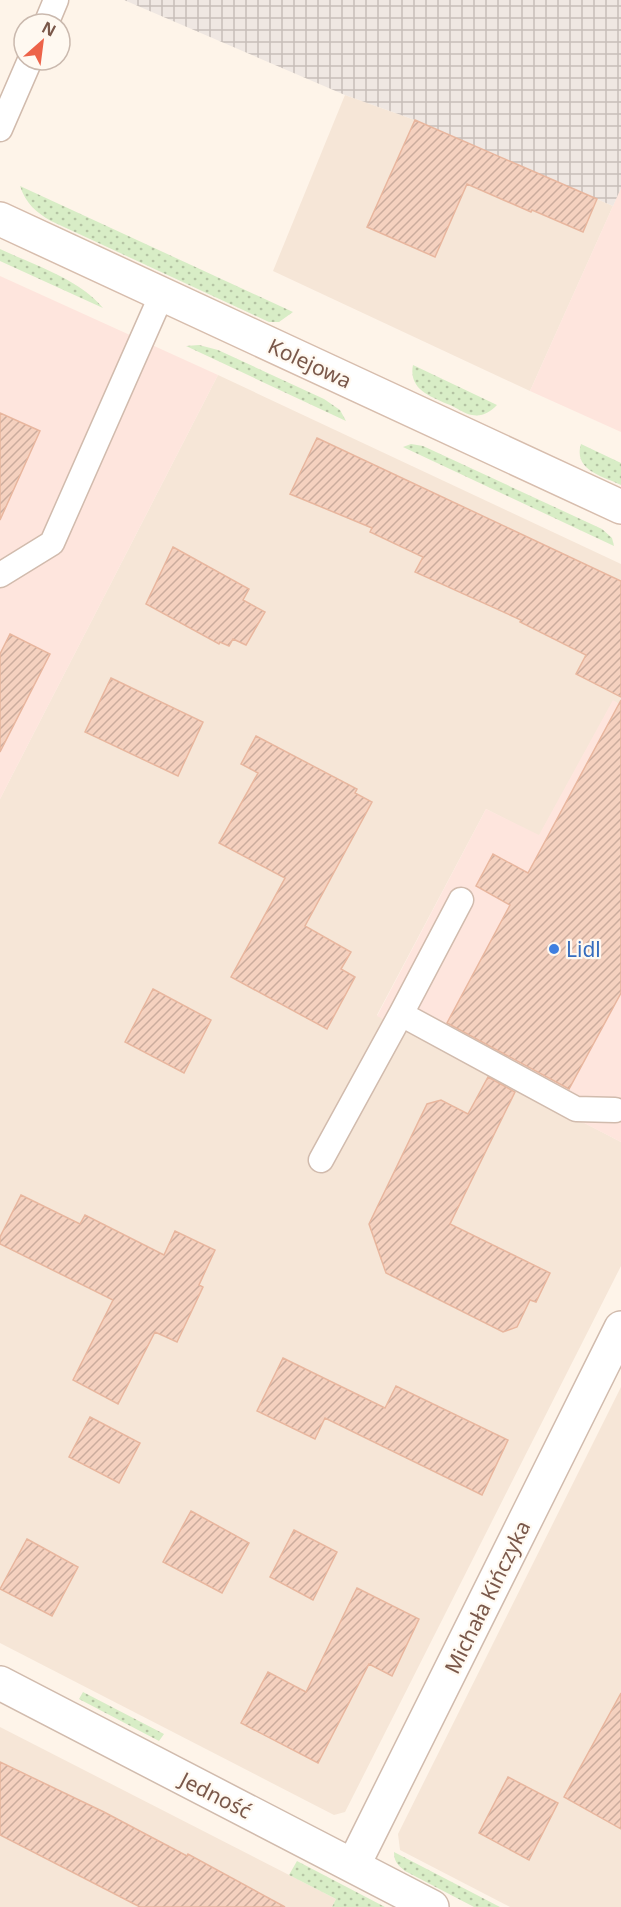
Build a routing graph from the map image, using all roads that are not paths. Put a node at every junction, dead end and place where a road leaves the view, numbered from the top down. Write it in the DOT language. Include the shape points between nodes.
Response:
graph roads {
  1 [pos="25,72"];
  2 [pos="0,129"];
  3 [pos="0,219"];
  4 [pos="162,294"];
  5 [pos="621,507"];
  6 [pos="0,575"];
  7 [pos="462,900"];
  8 [pos="401,1014"];
  9 [pos="619,1107"];
  10 [pos="321,1161"];
  11 [pos="616,1348"];
  12 [pos="0,1683"];
  13 [pos="353,1866"];
  14 [pos="432,1907"];
  1 -- 2 [label="lane"];
  3 -- 4 [label="street, Kolejowa"];
  4 -- 5 [label="street, Kolejowa"];
  4 -- 6 [label="lane" via="52,543"];
  7 -- 8 [label="lane"];
  8 -- 9 [label="lane" via="576,1108"];
  8 -- 10 [label="lane"];
  11 -- 13 [label="street, Michała Kińczyka"];
  12 -- 13 [label="street, Jedność"];
  13 -- 14 [label="street, Jedność"];
}
